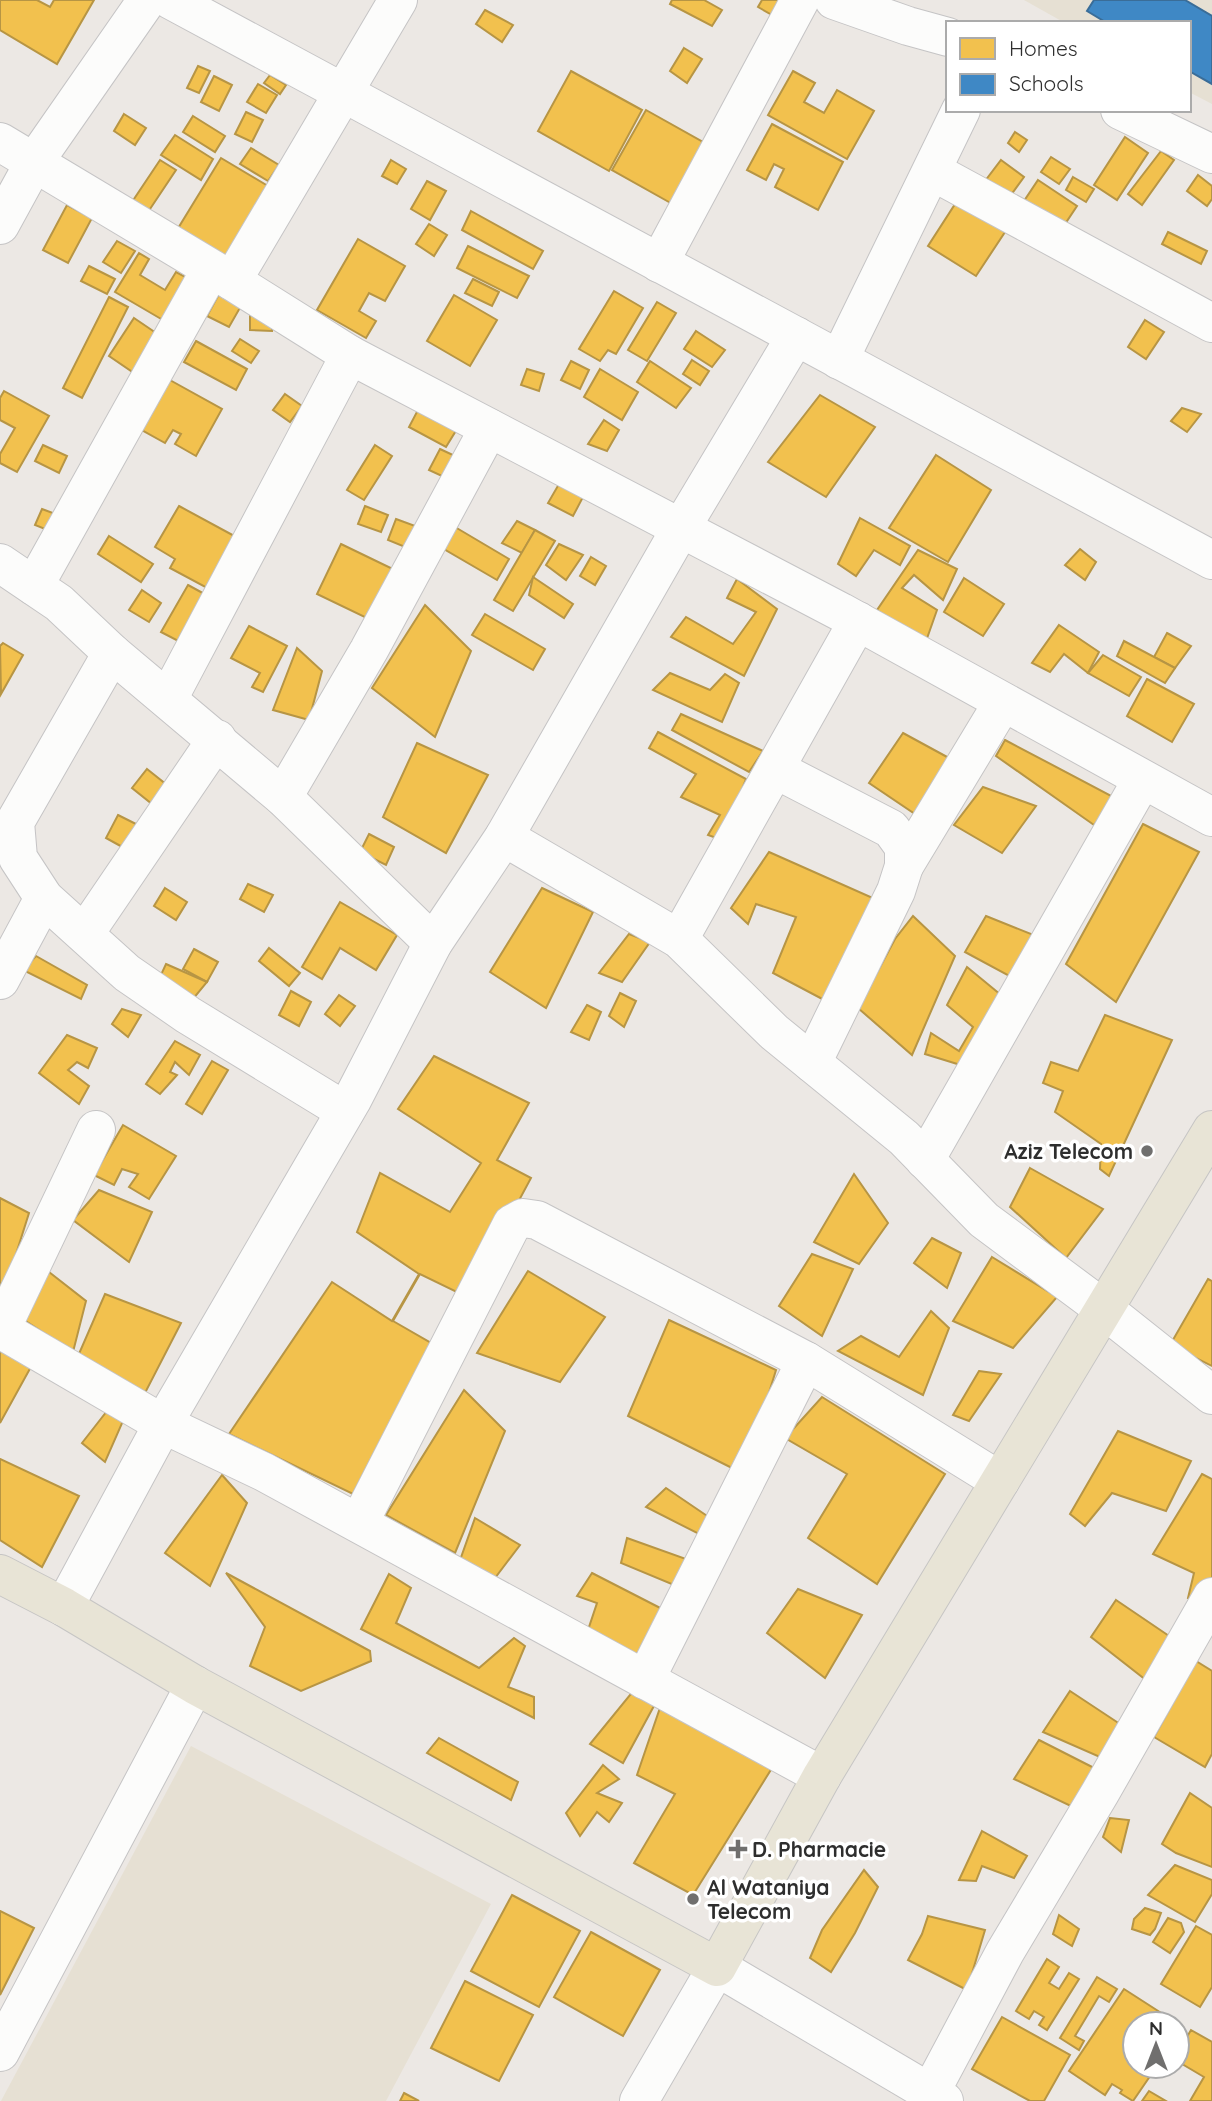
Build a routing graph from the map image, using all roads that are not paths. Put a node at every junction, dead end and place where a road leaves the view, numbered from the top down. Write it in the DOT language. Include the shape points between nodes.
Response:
graph roads {
  1 [pos="147,0"];
  2 [pos="171,0"];
  3 [pos="398,0"];
  4 [pos="800,0"];
  5 [pos="834,0"];
  6 [pos="916,13"];
  7 [pos="946,36"];
  8 [pos="342,92"];
  9 [pos="960,112"];
  10 [pos="1124,112"];
  11 [pos="0,142"];
  12 [pos="1212,154"];
  13 [pos="35,161"];
  14 [pos="932,171"];
  15 [pos="0,225"];
  16 [pos="659,263"];
  17 [pos="221,275"];
  18 [pos="1212,323"];
  19 [pos="796,337"];
  20 [pos="349,355"];
  21 [pos="839,360"];
  22 [pos="489,428"];
  23 [pos="681,528"];
  24 [pos="1212,560"];
  25 [pos="0,563"];
  26 [pos="34,586"];
  27 [pos="858,621"];
  28 [pos="112,653"];
  29 [pos="168,699"];
  30 [pos="1003,702"];
  31 [pos="217,739"];
  32 [pos="775,769"];
  33 [pos="1142,780"];
  34 [pos="283,797"];
  35 [pos="1212,817"];
  36 [pos="8,820"];
  37 [pos="504,837"];
  38 [pos="904,866"];
  39 [pos="44,898"];
  40 [pos="85,933"];
  41 [pos="679,939"];
  42 [pos="433,943"];
  43 [pos="0,980"];
  44 [pos="812,1063"];
  45 [pos="345,1111"];
  46 [pos="96,1130"];
  47 [pos="1209,1143"];
  48 [pos="925,1160"];
  49 [pos="1105,1310"];
  50 [pos="0,1329"];
  51 [pos="806,1361"];
  52 [pos="1212,1395"];
  53 [pos="163,1424"];
  54 [pos="1000,1481"];
  55 [pos="359,1523"];
  56 [pos="0,1574"];
  57 [pos="1212,1597"];
  58 [pos="64,1607"];
  59 [pos="1201,1640"];
  60 [pos="645,1680"];
  61 [pos="195,1685"];
  62 [pos="822,1776"];
  63 [pos="717,1967"];
  64 [pos="0,2052"];
  65 [pos="937,2097"];
  66 [pos="639,2101"];
  1 -- 13 [label="street"];
  2 -- 8 [label="street"];
  3 -- 8 [label="street"];
  4 -- 16 [label="street"];
  5 -- 6 [label="street"];
  6 -- 7 [label="street"];
  8 -- 16 [label="street"];
  8 -- 17 [label="street"];
  9 -- 14 [label="street"];
  10 -- 12 [label="street"];
  11 -- 13 [label="street"];
  13 -- 15 [label="street"];
  13 -- 17 [label="street"];
  14 -- 18 [label="street"];
  14 -- 21 [label="street"];
  16 -- 19 [label="street"];
  17 -- 20 [label="street"];
  17 -- 26 [label="street"];
  19 -- 21 [label="street"];
  19 -- 23 [label="street"];
  20 -- 22 [label="street"];
  20 -- 29 [label="street"];
  21 -- 24 [label="street"];
  22 -- 23 [label="street"];
  22 -- 34 [label="street"];
  23 -- 27 [label="street"];
  23 -- 37 [label="street"];
  25 -- 26 [label="street"];
  26 -- 28 [label="street"];
  27 -- 30 [label="street"];
  27 -- 32 [label="street"];
  28 -- 29 [label="street"];
  28 -- 36 [label="street"];
  29 -- 31 [label="street"];
  30 -- 33 [label="street"];
  30 -- 38 [label="street"];
  31 -- 34 [label="street"];
  31 -- 40 [label="street"];
  32 -- 38 [label="street" via="891,829 904,847"];
  32 -- 41 [label="street"];
  33 -- 35 [label="street"];
  33 -- 48 [label="street"];
  34 -- 42 [label="street"];
  36 -- 39 [label="street" via="18,858"];
  37 -- 41 [label="street"];
  37 -- 42 [label="street"];
  38 -- 44 [label="street"];
  39 -- 40 [label="street"];
  39 -- 43 [label="street"];
  40 -- 45 [label="street" via="127,973 188,1016"];
  41 -- 44 [label="street"];
  42 -- 45 [label="street"];
  44 -- 48 [label="street"];
  45 -- 53 [label="street"];
  46 -- 50 [label="street"];
  47 -- 49 [label="main road"];
  48 -- 49 [label="street" via="984,1220"];
  49 -- 52 [label="street"];
  49 -- 54 [label="main road"];
  50 -- 53 [label="street"];
  51 -- 54 [label="street"];
  51 -- 55 [label="street" via="537,1220 523,1218 512,1224"];
  51 -- 60 [label="street"];
  53 -- 55 [label="street"];
  53 -- 58 [label="street"];
  54 -- 62 [label="main road"];
  55 -- 60 [label="street"];
  56 -- 58 [label="main road"];
  57 -- 59 [label="street"];
  58 -- 61 [label="main road"];
  59 -- 65 [label="street" via="1100,1793 1005,1952"];
  60 -- 62 [label="street"];
  61 -- 63 [label="main road"];
  61 -- 64 [label="street"];
  62 -- 63 [label="main road"];
  63 -- 65 [label="street"];
  63 -- 66 [label="street"];
}
